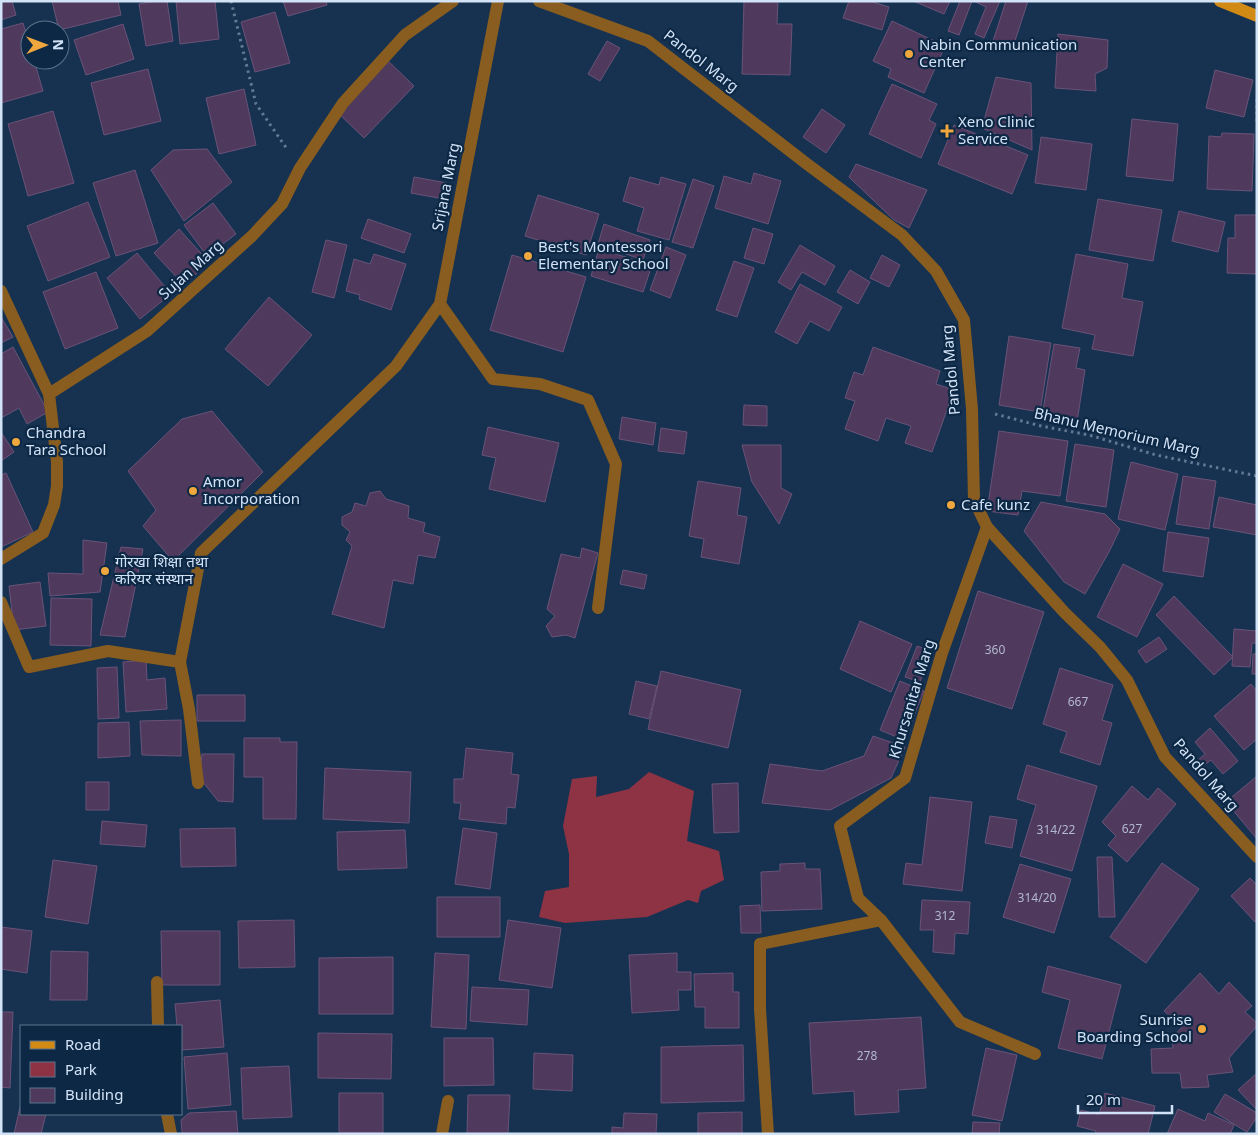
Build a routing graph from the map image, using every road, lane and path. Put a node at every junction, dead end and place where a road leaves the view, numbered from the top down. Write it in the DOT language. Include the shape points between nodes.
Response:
graph roads {
  1 [pos="231,1"];
  2 [pos="452,1"];
  3 [pos="498,1"];
  4 [pos="539,1"];
  5 [pos="1220,1"];
  6 [pos="1257,16"];
  7 [pos="1257,99"];
  8 [pos="1257,125"];
  9 [pos="300,168"];
  10 [pos="1,291"];
  11 [pos="440,304"];
  12 [pos="50,394"];
  13 [pos="972,409"];
  14 [pos="1257,476"];
  15 [pos="987,527"];
  16 [pos="1,559"];
  17 [pos="1,602"];
  18 [pos="598,608"];
  19 [pos="180,662"];
  20 [pos="198,783"];
  21 [pos="1257,857"];
  22 [pos="880,920"];
  23 [pos="157,982"];
  24 [pos="158,1025"];
  25 [pos="1035,1054"];
  26 [pos="448,1101"];
  27 [pos="167,1115"];
  28 [pos="171,1134"];
  29 [pos="442,1134"];
  30 [pos="768,1134"];
  1 -- 9 [label="path" via="256,104"];
  2 -- 9 [label="street, Sujan Marg" via="406,35 380,62 343,103"];
  3 -- 11 [label="street, Srijana Marg"];
  4 -- 13 [label="street, Pandol Marg" via="648,41 902,235 936,271 964,320"];
  5 -- 6 [label="main road"];
  7 -- 8 [label="path"];
  9 -- 12 [label="street, Sujan Marg" via="282,204 231,257 147,331"];
  10 -- 12 [label="street"];
  11 -- 18 [label="street" via="493,379 540,384 588,400 616,464"];
  11 -- 19 [label="street, Srijana Marg" via="396,366 201,553"];
  12 -- 16 [label="street" via="57,462 54,505 43,533"];
  13 -- 14 [label="path, Bhanu Memorium Marg" via="1089,435 1156,455"];
  13 -- 15 [label="street, Pandol Marg" via="974,500"];
  15 -- 21 [label="street, Pandol Marg" via="1127,680 1165,757"];
  15 -- 22 [label="street, Khursanitar Marg" via="942,653 905,778 840,826 858,898"];
  17 -- 19 [label="street" via="29,667 108,651"];
  19 -- 20 [label="street"];
  22 -- 25 [label="street" via="960,1022"];
  22 -- 30 [label="street" via="760,944 760,1009"];
  23 -- 24 [label="street"];
  26 -- 29 [label="street"];
  27 -- 28 [label="street"];
}
